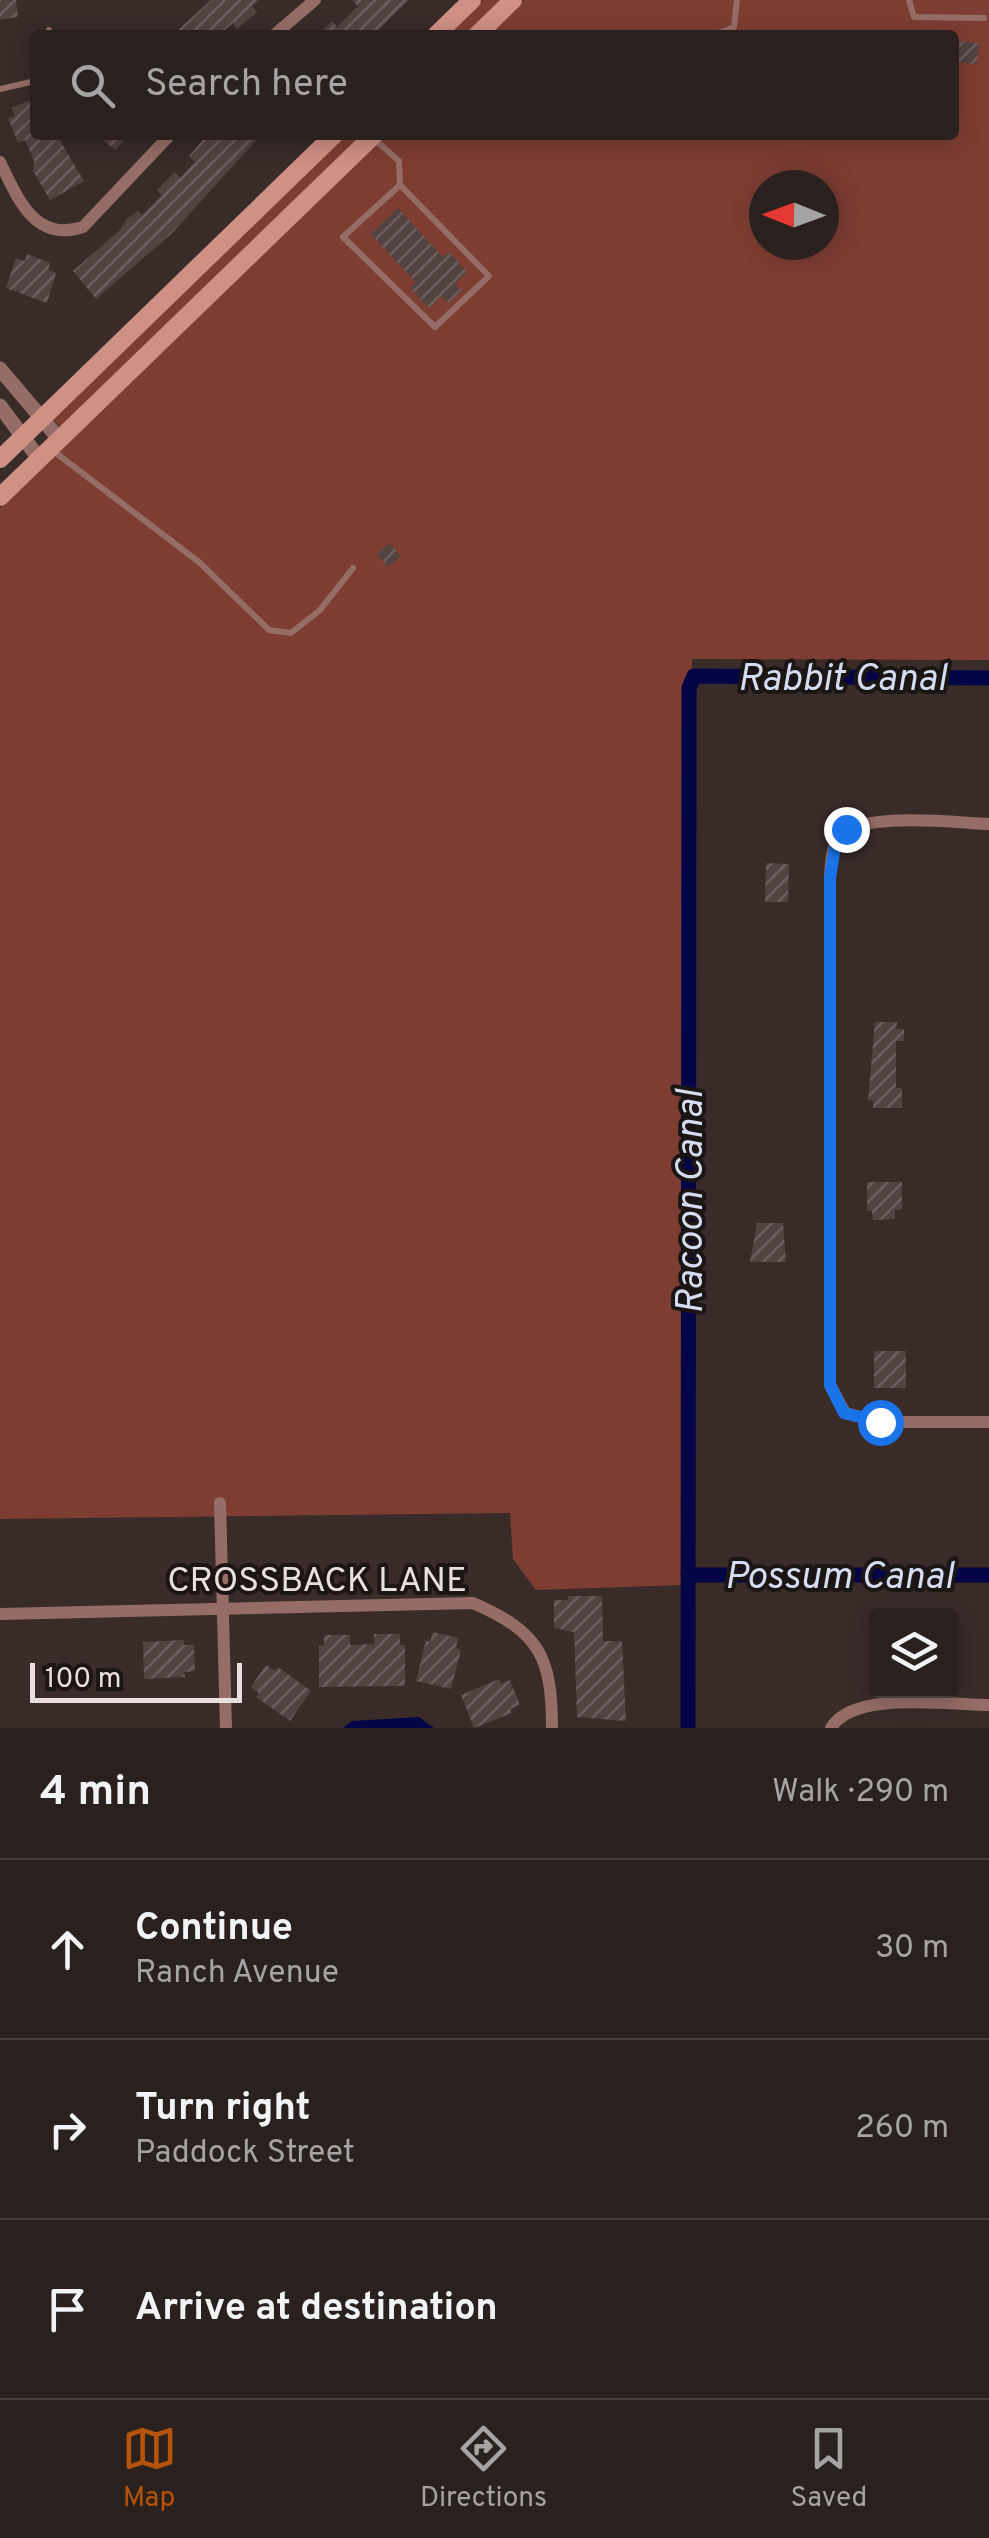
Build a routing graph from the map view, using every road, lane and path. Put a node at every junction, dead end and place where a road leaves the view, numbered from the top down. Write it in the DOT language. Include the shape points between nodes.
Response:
graph roads {
  1 [pos="315,0"];
  2 [pos="472,0"];
  3 [pos="513,0"];
  4 [pos="737,0"];
  5 [pos="909,0"];
  6 [pos="984,18"];
  7 [pos="280,30"];
  8 [pos="441,30"];
  9 [pos="482,30"];
  10 [pos="727,30"];
  11 [pos="30,82"];
  12 [pos="0,90"];
  13 [pos="165,140"];
  14 [pos="329,140"];
  15 [pos="369,140"];
  16 [pos="377,140"];
  17 [pos="0,162"];
  18 [pos="400,185"];
  19 [pos="0,369"];
  20 [pos="0,406"];
  21 [pos="42,418"];
  22 [pos="23,436"];
  23 [pos="50,450"];
  24 [pos="0,459"];
  25 [pos="0,498"];
  26 [pos="353,568"];
  27 [pos="989,824"];
  28 [pos="989,1422"];
  29 [pos="220,1503"];
  30 [pos="223,1609"];
  31 [pos="0,1614"];
  32 [pos="989,1705"];
  33 [pos="226,1728"];
  34 [pos="552,1728"];
  35 [pos="831,1728"];
  1 -- 7 [label="street"];
  2 -- 8 [label="main road"];
  3 -- 9 [label="main road"];
  4 -- 10 [label="lane" via="734,27"];
  5 -- 6 [label="lane" via="914,17"];
  11 -- 12 [label="lane"];
  13 -- 17 [label="street" via="84,227 66,232 30,217"];
  14 -- 21 [label="main road"];
  15 -- 23 [label="main road"];
  16 -- 18 [label="lane" via="399,161"];
  18 -- 18 [label="lane" via="489,276 435,327 344,237"];
  19 -- 21 [label="street"];
  20 -- 22 [label="street"];
  21 -- 22 [label="main road"];
  21 -- 23 [label="street"];
  22 -- 23 [label="street"];
  22 -- 24 [label="main road"];
  23 -- 25 [label="main road"];
  23 -- 26 [label="lane" via="199,562 269,630 291,633 320,610"];
  27 -- 28 [label="street" via="866,821 836,841 830,1126 830,1385 844,1413 880,1422"];
  29 -- 30 [label="street"];
  30 -- 31 [label="street, CROSSBACK LANE"];
  30 -- 33 [label="street"];
  30 -- 34 [label="street, CROSSBACK LANE" via="473,1603 508,1616 537,1650 546,1667"];
  32 -- 35 [label="street" via="867,1704 842,1713"];
}
